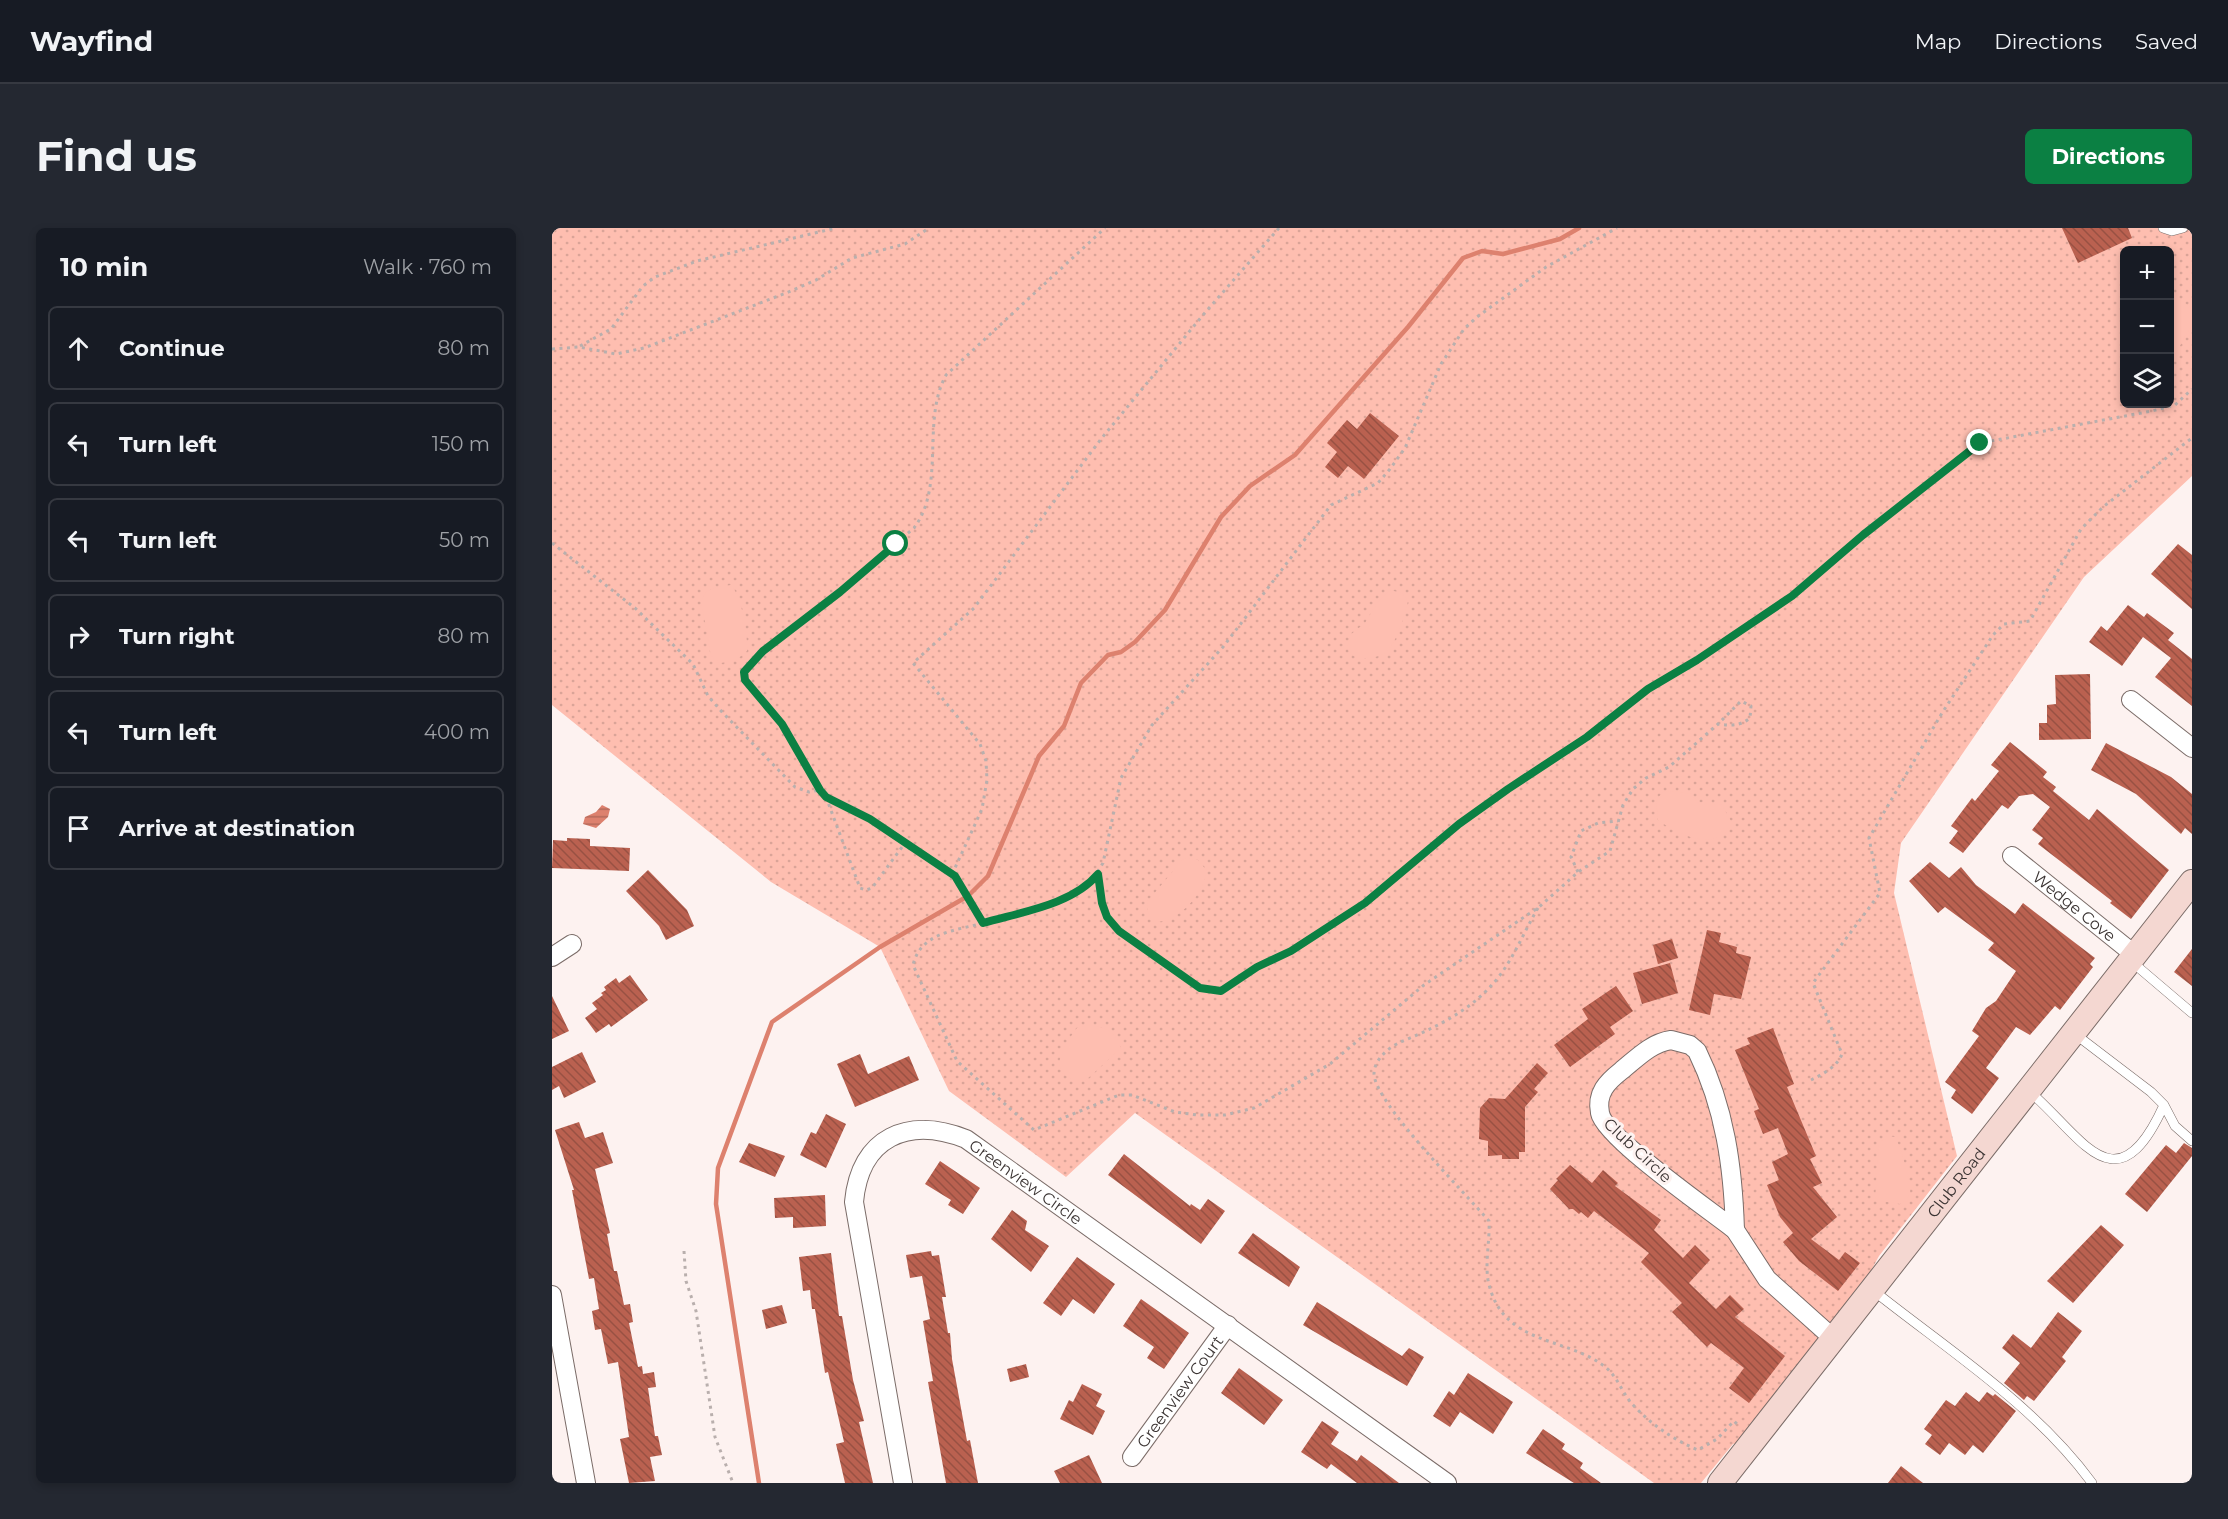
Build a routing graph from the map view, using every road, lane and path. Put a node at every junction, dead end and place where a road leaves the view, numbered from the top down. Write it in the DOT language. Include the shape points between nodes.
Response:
graph roads {
  1 [pos="836,228"];
  2 [pos="929,228"];
  3 [pos="1105,228"];
  4 [pos="1280,228"];
  5 [pos="1617,228"];
  6 [pos="2163,228"];
  7 [pos="2183,228"];
  8 [pos="579,347"];
  9 [pos="552,349"];
  10 [pos="2192,389"];
  11 [pos="2192,438"];
  12 [pos="552,543"];
  13 [pos="2131,700"];
  14 [pos="1718,724"];
  15 [pos="2192,748"];
  16 [pos="820,790"];
  17 [pos="826,797"];
  18 [pos="1618,820"];
  19 [pos="905,843"];
  20 [pos="2012,856"];
  21 [pos="1578,872"];
  22 [pos="1098,874"];
  23 [pos="955,876"];
  24 [pos="2192,882"];
  25 [pos="1539,907"];
  26 [pos="983,923"];
  27 [pos="572,944"];
  28 [pos="552,957"];
  29 [pos="2132,958"];
  30 [pos="2192,1012"];
  31 [pos="2073,1033"];
  32 [pos="1811,1080"];
  33 [pos="2028,1090"];
  34 [pos="2164,1105"];
  35 [pos="2192,1141"];
  36 [pos="1735,1230"];
  37 [pos="684,1251"];
  38 [pos="1872,1290"];
  39 [pos="552,1295"];
  40 [pos="1228,1325"];
  41 [pos="1834,1338"];
  42 [pos="1754,1440"];
  43 [pos="1132,1456"];
  44 [pos="586,1483"];
  45 [pos="733,1483"];
  46 [pos="903,1483"];
  47 [pos="1448,1483"];
  48 [pos="1720,1483"];
  49 [pos="2092,1483"];
  1 -- 8 [label="path" via="697,261 665,273 643,286 611,329"];
  2 -- 8 [label="path" via="905,244 852,258 786,293 644,348 616,354"];
  3 -- 16 [label="path" via="946,375 937,403 926,500 914,528 763,651 744,672 745,680 782,724"];
  4 -- 23 [label="path" via="1101,439 974,608 912,663 980,744 986,761 982,809 960,852"];
  5 -- 22 [label="path" via="1546,267 1464,329 1441,364 1405,448 1390,469 1378,483 1331,505 1223,647 1152,725 1121,778"];
  6 -- 7 [label="lane"];
  8 -- 9 [label="path"];
  10 -- 22 [label="path" via="2175,405 2152,411 1980,443 1792,596 1648,689 1587,737 1459,824 1365,903 1221,991 1200,988 1119,931 1107,917"];
  11 -- 32 [label="path" via="2103,507 2081,529 2030,621 2004,624 1993,635 1887,803 1869,838 1880,894 1813,983 1842,1054 1828,1071"];
  12 -- 16 [label="path" via="635,608 693,664 708,696 795,787 808,792"];
  13 -- 15 [label="street"];
  14 -- 14 [label="path" via="1744,723 1750,718 1751,706 1741,701"];
  14 -- 18 [label="path" via="1678,760 1633,789"];
  16 -- 17 [label="path"];
  17 -- 19 [label="path" via="870,819"];
  17 -- 19 [label="path" via="860,888 872,888"];
  18 -- 21 [label="path" via="1610,851"];
  18 -- 21 [label="path" via="1581,831 1570,857"];
  19 -- 23 [label="path"];
  20 -- 29 [label="street, Wedge Cove"];
  21 -- 25 [label="path"];
  22 -- 26 [label="path" via="1073,894"];
  23 -- 26 [label="path"];
  24 -- 29 [label="street, Club Road"];
  25 -- 26 [label="path" via="1424,985 1330,1064 1254,1107 1225,1114 1197,1114 1175,1112 1132,1095 1119,1095 1034,1130 957,1061 913,964 922,943 930,938"];
  25 -- 42 [label="path" via="1509,962 1478,1000 1446,1021 1389,1048 1374,1071 1377,1086 1489,1221 1488,1280 1495,1299 1519,1327 1528,1335 1606,1367 1633,1406 1674,1440 1698,1449 1717,1439 1734,1421"];
  27 -- 28 [label="street"];
  29 -- 30 [label="lane"];
  29 -- 31 [label="street, Club Road"];
  31 -- 33 [label="street, Club Road"];
  31 -- 34 [label="lane"];
  33 -- 34 [label="lane" via="2090,1152 2111,1160 2128,1156 2148,1136"];
  33 -- 38 [label="street, Club Road"];
  34 -- 35 [label="lane" via="2175,1126"];
  36 -- 36 [label="street, Club Circle" via="1725,1130 1708,1076 1697,1051 1690,1045 1671,1040 1661,1042 1607,1082 1599,1101 1600,1114 1604,1124 1634,1151"];
  36 -- 41 [label="street, Club Circle" via="1767,1279"];
  37 -- 45 [label="path" via="715,1437"];
  38 -- 41 [label="street, Club Road"];
  38 -- 49 [label="lane" via="2022,1408"];
  39 -- 44 [label="street"];
  40 -- 43 [label="street, Greenview Court"];
  40 -- 46 [label="street, Greenview Circle" via="966,1139 930,1129 895,1134 868,1158 855,1185 854,1202"];
  40 -- 47 [label="street, Greenview Circle"];
  41 -- 42 [label="street, Club Road"];
  42 -- 48 [label="street, Club Road"];
}
